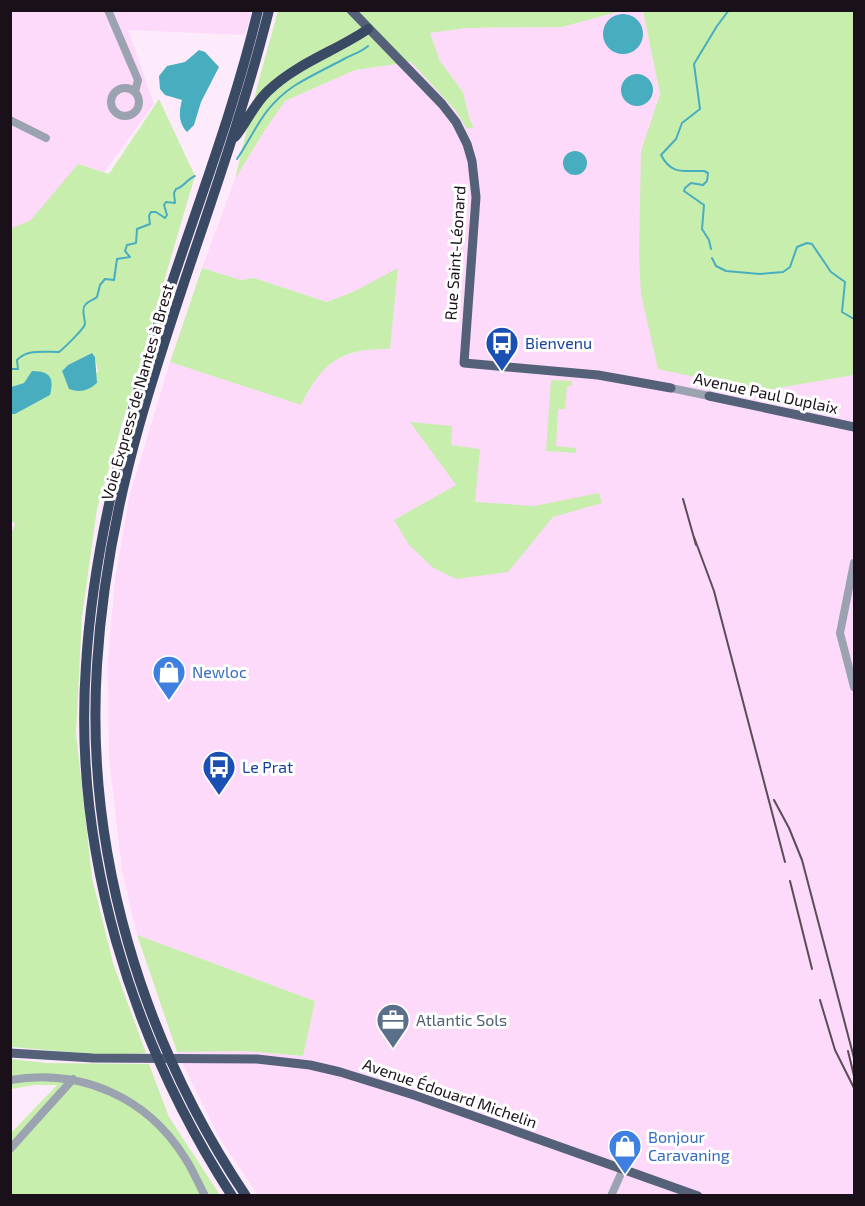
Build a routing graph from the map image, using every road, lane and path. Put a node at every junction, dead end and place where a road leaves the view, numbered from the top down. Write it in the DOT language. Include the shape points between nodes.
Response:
graph roads {
  1 [pos="108,10"];
  2 [pos="258,10"];
  3 [pos="269,10"];
  4 [pos="351,10"];
  5 [pos="369,29"];
  6 [pos="135,92"];
  7 [pos="10,120"];
  8 [pos="46,138"];
  9 [pos="230,144"];
  10 [pos="671,388"];
  11 [pos="709,396"];
  12 [pos="855,427"];
  13 [pos="855,563"];
  14 [pos="855,687"];
  15 [pos="10,1053"];
  16 [pos="73,1079"];
  17 [pos="10,1080"];
  18 [pos="10,1149"];
  19 [pos="623,1169"];
  20 [pos="205,1196"];
  21 [pos="232,1196"];
  22 [pos="246,1196"];
  23 [pos="611,1196"];
  24 [pos="698,1196"];
  1 -- 6 [label="street" via="138,80"];
  2 -- 21 [label="highway, Voie Express de Nantes à Brest" via="120,458 95,579 85,687 93,829 121,957 165,1076"];
  3 -- 9 [label="highway, Voie Express de Nantes à Brest"];
  4 -- 5 [label="main road, Rue Saint-Léonard"];
  5 -- 9 [label="highway" via="279,81"];
  5 -- 10 [label="main road, Rue Saint-Léonard" via="442,104 456,122 472,161 476,197 464,363 598,375"];
  7 -- 8 [label="street"];
  9 -- 22 [label="highway, Voie Express de Nantes à Brest" via="130,461 103,599 95,702 105,834 135,967 183,1090"];
  10 -- 11 [label="street, Avenue Paul Duplaix"];
  11 -- 12 [label="main road, Avenue Paul Duplaix"];
  13 -- 14 [label="street" via="840,633"];
  15 -- 19 [label="main road, Avenue Édouard Michelin" via="285,1061 340,1072 417,1096"];
  16 -- 17 [label="street" via="42,1076"];
  16 -- 18 [label="street"];
  16 -- 20 [label="street" via="121,1095 145,1113 177,1147"];
  19 -- 23 [label="street"];
  19 -- 24 [label="main road, Avenue Édouard Michelin"];
}
